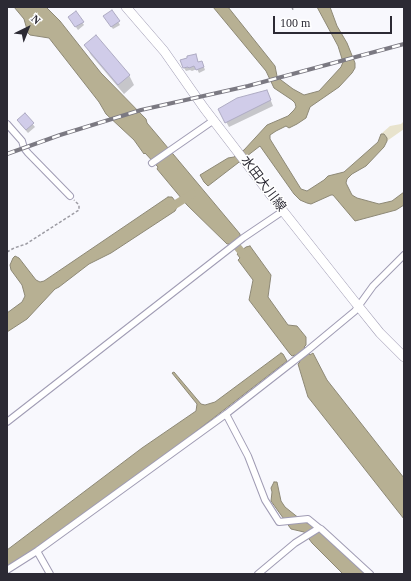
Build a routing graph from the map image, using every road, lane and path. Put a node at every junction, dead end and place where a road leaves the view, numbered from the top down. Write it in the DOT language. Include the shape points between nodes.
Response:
graph roads {
  1 [pos="126,7"];
  2 [pos="292,7"];
  3 [pos="293,10"];
  4 [pos="214,120"];
  5 [pos="7,124"];
  6 [pos="152,163"];
  7 [pos="70,196"];
  8 [pos="283,211"];
  9 [pos="7,252"];
  10 [pos="404,255"];
  11 [pos="359,307"];
  12 [pos="404,357"];
  13 [pos="226,414"];
  14 [pos="7,422"];
  15 [pos="319,528"];
  16 [pos="37,551"];
  17 [pos="7,570"];
  18 [pos="50,574"];
  19 [pos="258,574"];
  20 [pos="370,574"];
  1 -- 4 [label="main road, 水田大川線" via="164,51"];
  2 -- 3 [label="path"];
  4 -- 6 [label="street"];
  4 -- 8 [label="main road, 水田大川線"];
  5 -- 7 [label="street" via="22,141 28,153"];
  7 -- 9 [label="path" via="79,205 79,210 26,244"];
  8 -- 11 [label="main road, 水田大川線"];
  8 -- 14 [label="street" via="243,238"];
  10 -- 11 [label="street" via="373,286"];
  11 -- 12 [label="main road, 水田大川線"];
  11 -- 13 [label="street"];
  13 -- 15 [label="street" via="279,522 308,519"];
  13 -- 16 [label="street"];
  15 -- 19 [label="street" via="295,543"];
  15 -- 20 [label="street"];
  16 -- 17 [label="street"];
  16 -- 18 [label="street"];
}
